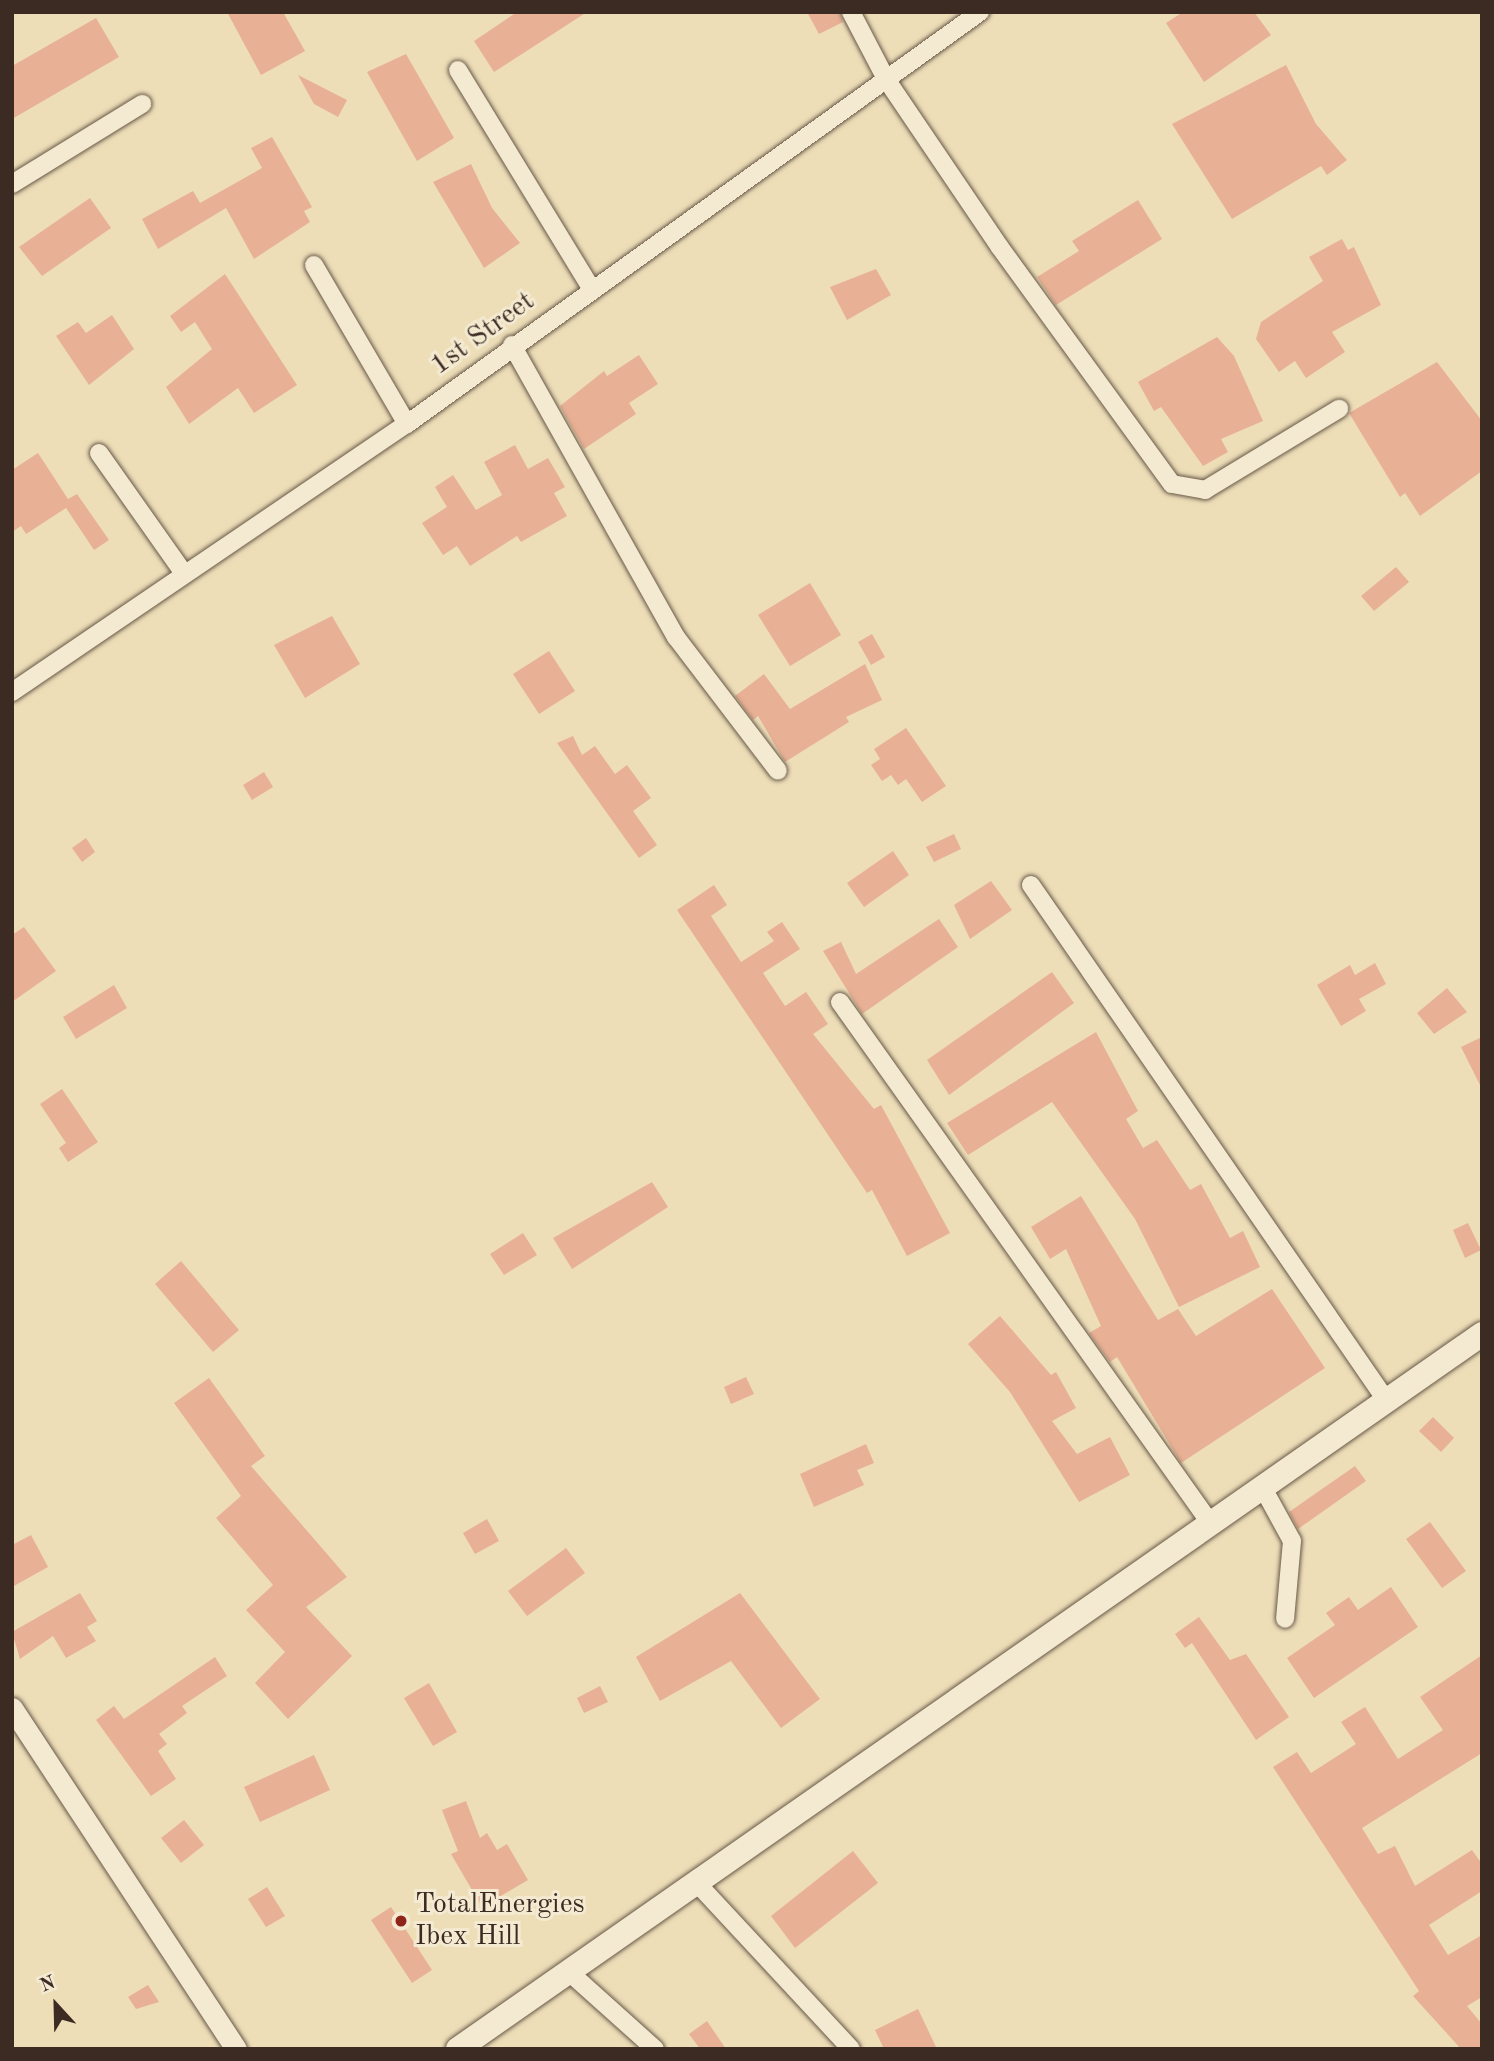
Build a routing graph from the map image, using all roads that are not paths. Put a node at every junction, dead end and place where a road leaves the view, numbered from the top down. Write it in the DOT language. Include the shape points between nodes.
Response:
graph roads {
  1 [pos="851,12"];
  2 [pos="979,12"];
  3 [pos="458,70"];
  4 [pos="886,79"];
  5 [pos="142,104"];
  6 [pos="12,184"];
  7 [pos="314,265"];
  8 [pos="591,288"];
  9 [pos="512,345"];
  10 [pos="1339,409"];
  11 [pos="407,424"];
  12 [pos="99,453"];
  13 [pos="183,572"];
  14 [pos="12,692"];
  15 [pos="778,771"];
  16 [pos="1031,885"];
  17 [pos="840,1002"];
  18 [pos="1482,1334"];
  19 [pos="1386,1400"];
  20 [pos="1263,1488"];
  21 [pos="1211,1524"];
  22 [pos="1285,1619"];
  23 [pos="12,1708"];
  24 [pos="695,1881"];
  25 [pos="568,1971"];
  26 [pos="236,2049"];
  27 [pos="458,2049"];
  28 [pos="655,2049"];
  29 [pos="851,2049"];
  1 -- 4 [label="street"];
  2 -- 4 [label="street, 1st Street"];
  3 -- 8 [label="street"];
  4 -- 8 [label="street, 1st Street"];
  4 -- 10 [label="street" via="1171,484 1205,490"];
  5 -- 6 [label="street"];
  7 -- 11 [label="street"];
  8 -- 9 [label="street, 1st Street"];
  9 -- 11 [label="street, 1st Street"];
  9 -- 15 [label="street" via="676,637"];
  11 -- 13 [label="street, 1st Street"];
  12 -- 13 [label="street"];
  13 -- 14 [label="street, 1st Street"];
  16 -- 19 [label="street"];
  17 -- 21 [label="street"];
  18 -- 19 [label="main road"];
  19 -- 20 [label="main road"];
  20 -- 21 [label="main road"];
  20 -- 22 [label="street" via="1292,1541"];
  21 -- 24 [label="main road"];
  23 -- 26 [label="street"];
  24 -- 25 [label="main road"];
  24 -- 29 [label="street"];
  25 -- 27 [label="main road"];
  25 -- 28 [label="street"];
}
